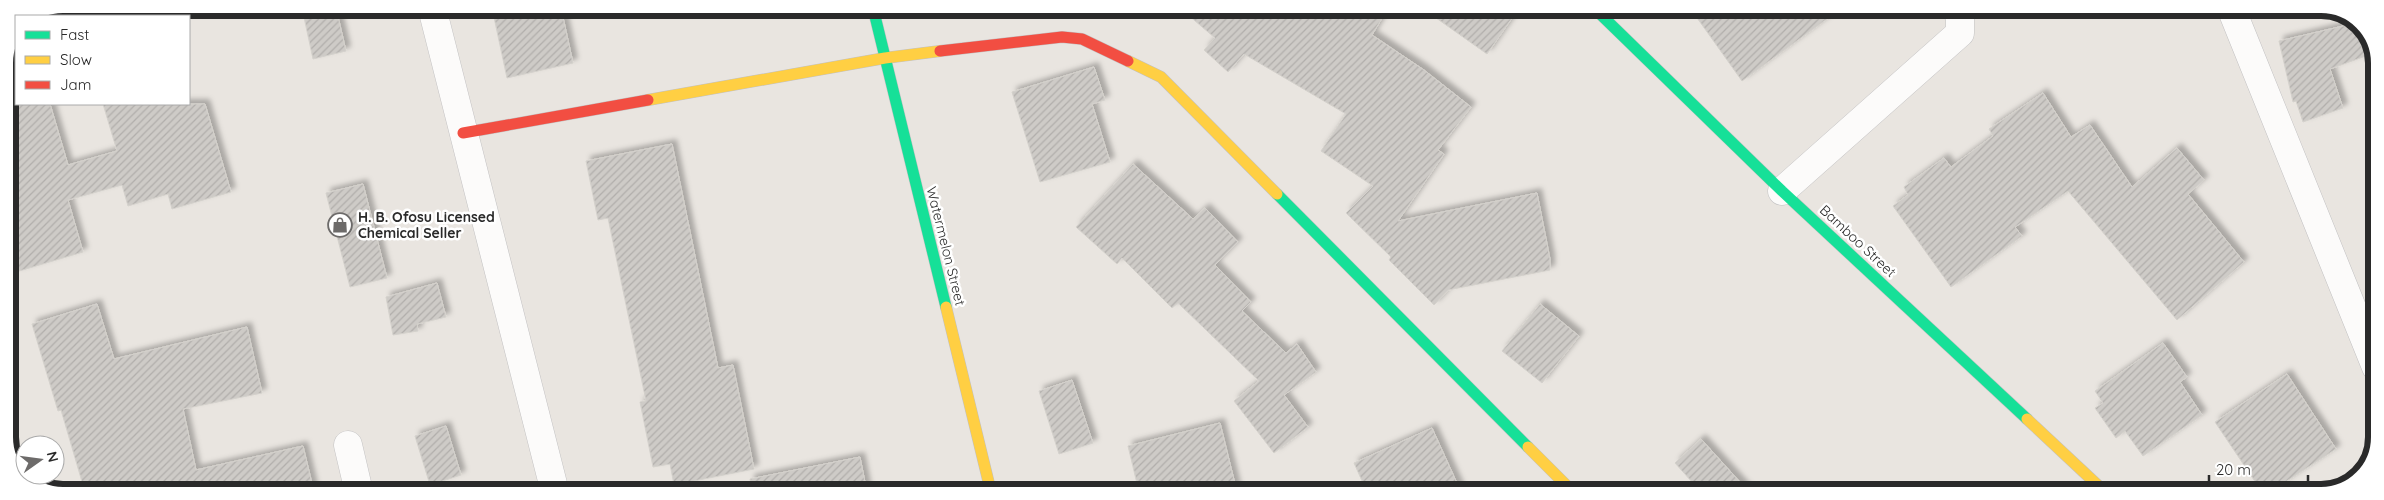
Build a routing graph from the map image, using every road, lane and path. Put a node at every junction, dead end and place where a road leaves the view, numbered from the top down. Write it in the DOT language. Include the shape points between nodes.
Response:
graph roads {
  1 [pos="434,16"];
  2 [pos="875,16"];
  3 [pos="1602,16"];
  4 [pos="1960,16"];
  5 [pos="2234,16"];
  6 [pos="885,58"];
  7 [pos="463,133"];
  8 [pos="1782,191"];
  9 [pos="2368,347"];
  10 [pos="348,446"];
  11 [pos="357,484"];
  12 [pos="553,484"];
  13 [pos="989,484"];
  14 [pos="1565,484"];
  15 [pos="2096,484"];
  1 -- 7 [label="street"];
  2 -- 6 [label="street, Watermelon Street"];
  3 -- 8 [label="street, Bamboo Street"];
  4 -- 8 [label="street" via="1960,33"];
  5 -- 9 [label="street"];
  6 -- 7 [label="street"];
  6 -- 13 [label="street, Watermelon Street"];
  6 -- 14 [label="street" via="1062,37 1082,39 1161,77"];
  7 -- 12 [label="street"];
  8 -- 15 [label="street, Bamboo Street"];
  10 -- 11 [label="street"];
}
